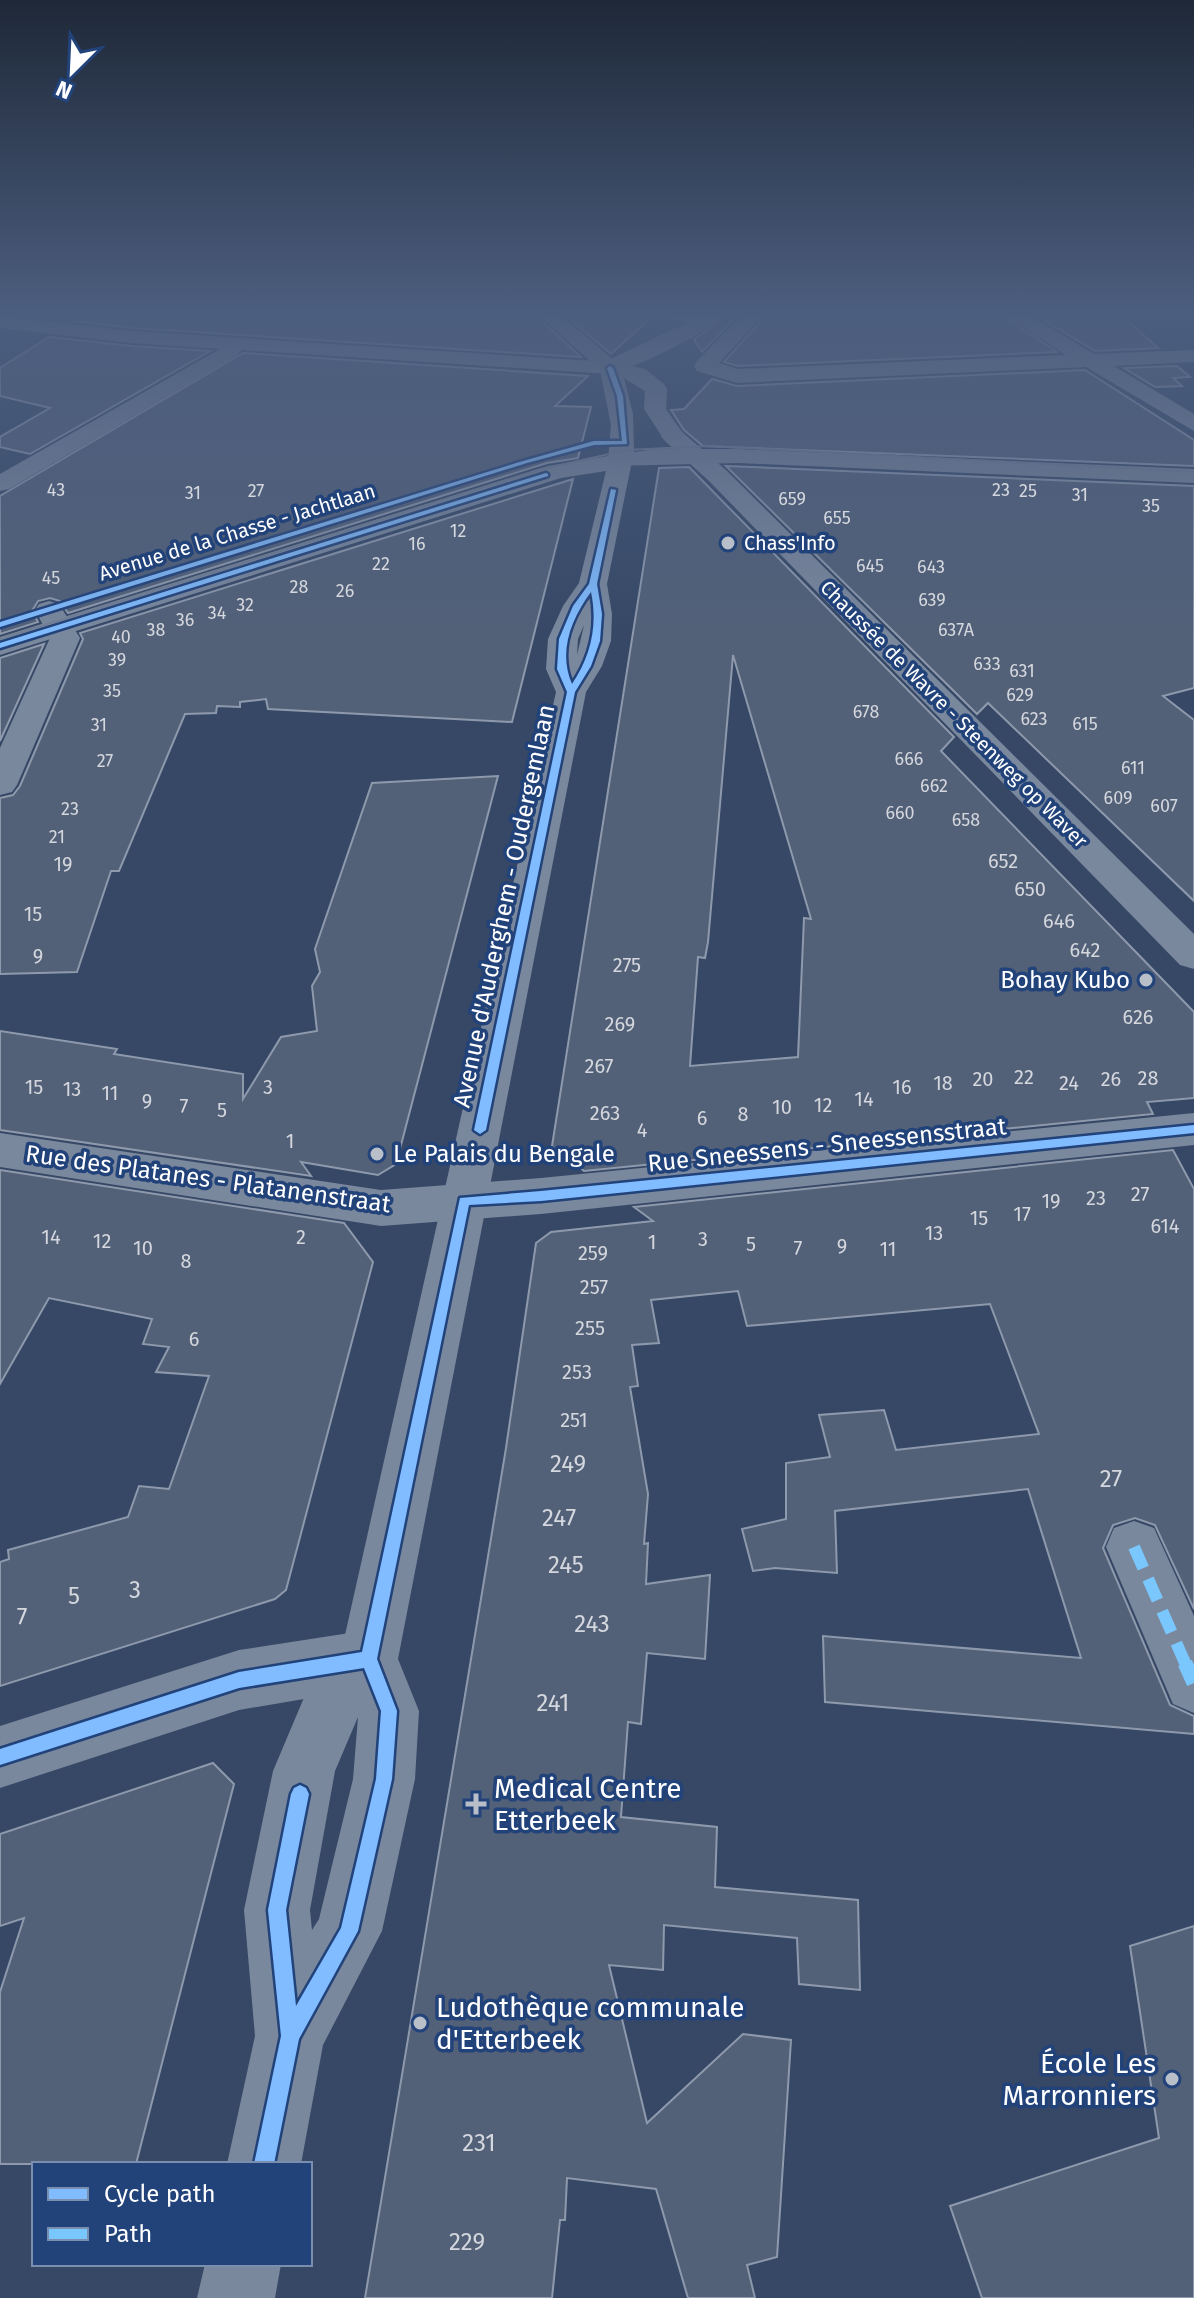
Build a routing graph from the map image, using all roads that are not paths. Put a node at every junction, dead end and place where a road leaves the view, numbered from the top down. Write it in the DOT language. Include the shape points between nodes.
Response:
graph roads {
  1 [pos="107,422"];
  2 [pos="621,422"];
  3 [pos="665,422"];
  4 [pos="684,446"];
  5 [pos="622,452"];
  6 [pos="1194,463"];
  7 [pos="1194,476"];
  8 [pos="0,484"];
  9 [pos="54,618"];
  10 [pos="0,625"];
  11 [pos="0,646"];
  12 [pos="0,785"];
  13 [pos="1194,956"];
  14 [pos="1194,1129"];
  15 [pos="0,1150"];
  16 [pos="464,1201"];
  17 [pos="1134,1547"];
  18 [pos="369,1659"];
  19 [pos="1194,1683"];
  20 [pos="0,1757"];
  21 [pos="264,2162"];
  22 [pos="243,2266"];
  23 [pos="236,2298"];
  1 -- 8 [label="street"];
  2 -- 5 [label="main road, Avenue d'Auderghem - Oudergemlaan"];
  3 -- 4 [label="main road, Chaussée de Wavre - Steenweg op Waver"];
  4 -- 5 [label="main road"];
  4 -- 6 [label="main road"];
  4 -- 7 [label="main road"];
  4 -- 13 [label="street, Chaussée de Wavre - Steenweg op Waver"];
  5 -- 9 [label="street, Avenue de la Chasse - Jachtlaan"];
  5 -- 16 [label="street, Avenue d'Auderghem - Oudergemlaan" via="593,584 600,609 597,641 571,692"];
  9 -- 10 [label="street, Avenue de la Chasse - Jachtlaan"];
  9 -- 11 [label="street, Avenue de la Chasse - Jachtlaan"];
  9 -- 12 [label="street" via="65,638"];
  14 -- 16 [label="street, Rue Sneessens - Sneessensstraat"];
  15 -- 16 [label="street, Rue des Platanes - Platanenstraat" via="381,1208"];
  16 -- 18 [label="street, Avenue d'Auderghem - Oudergemlaan"];
  17 -- 19 [label="street"];
  18 -- 20 [label="street" via="239,1680"];
  18 -- 21 [label="street" via="389,1711 384,1779 349,1931 290,2036"];
  22 -- 23 [label="street"];
}
